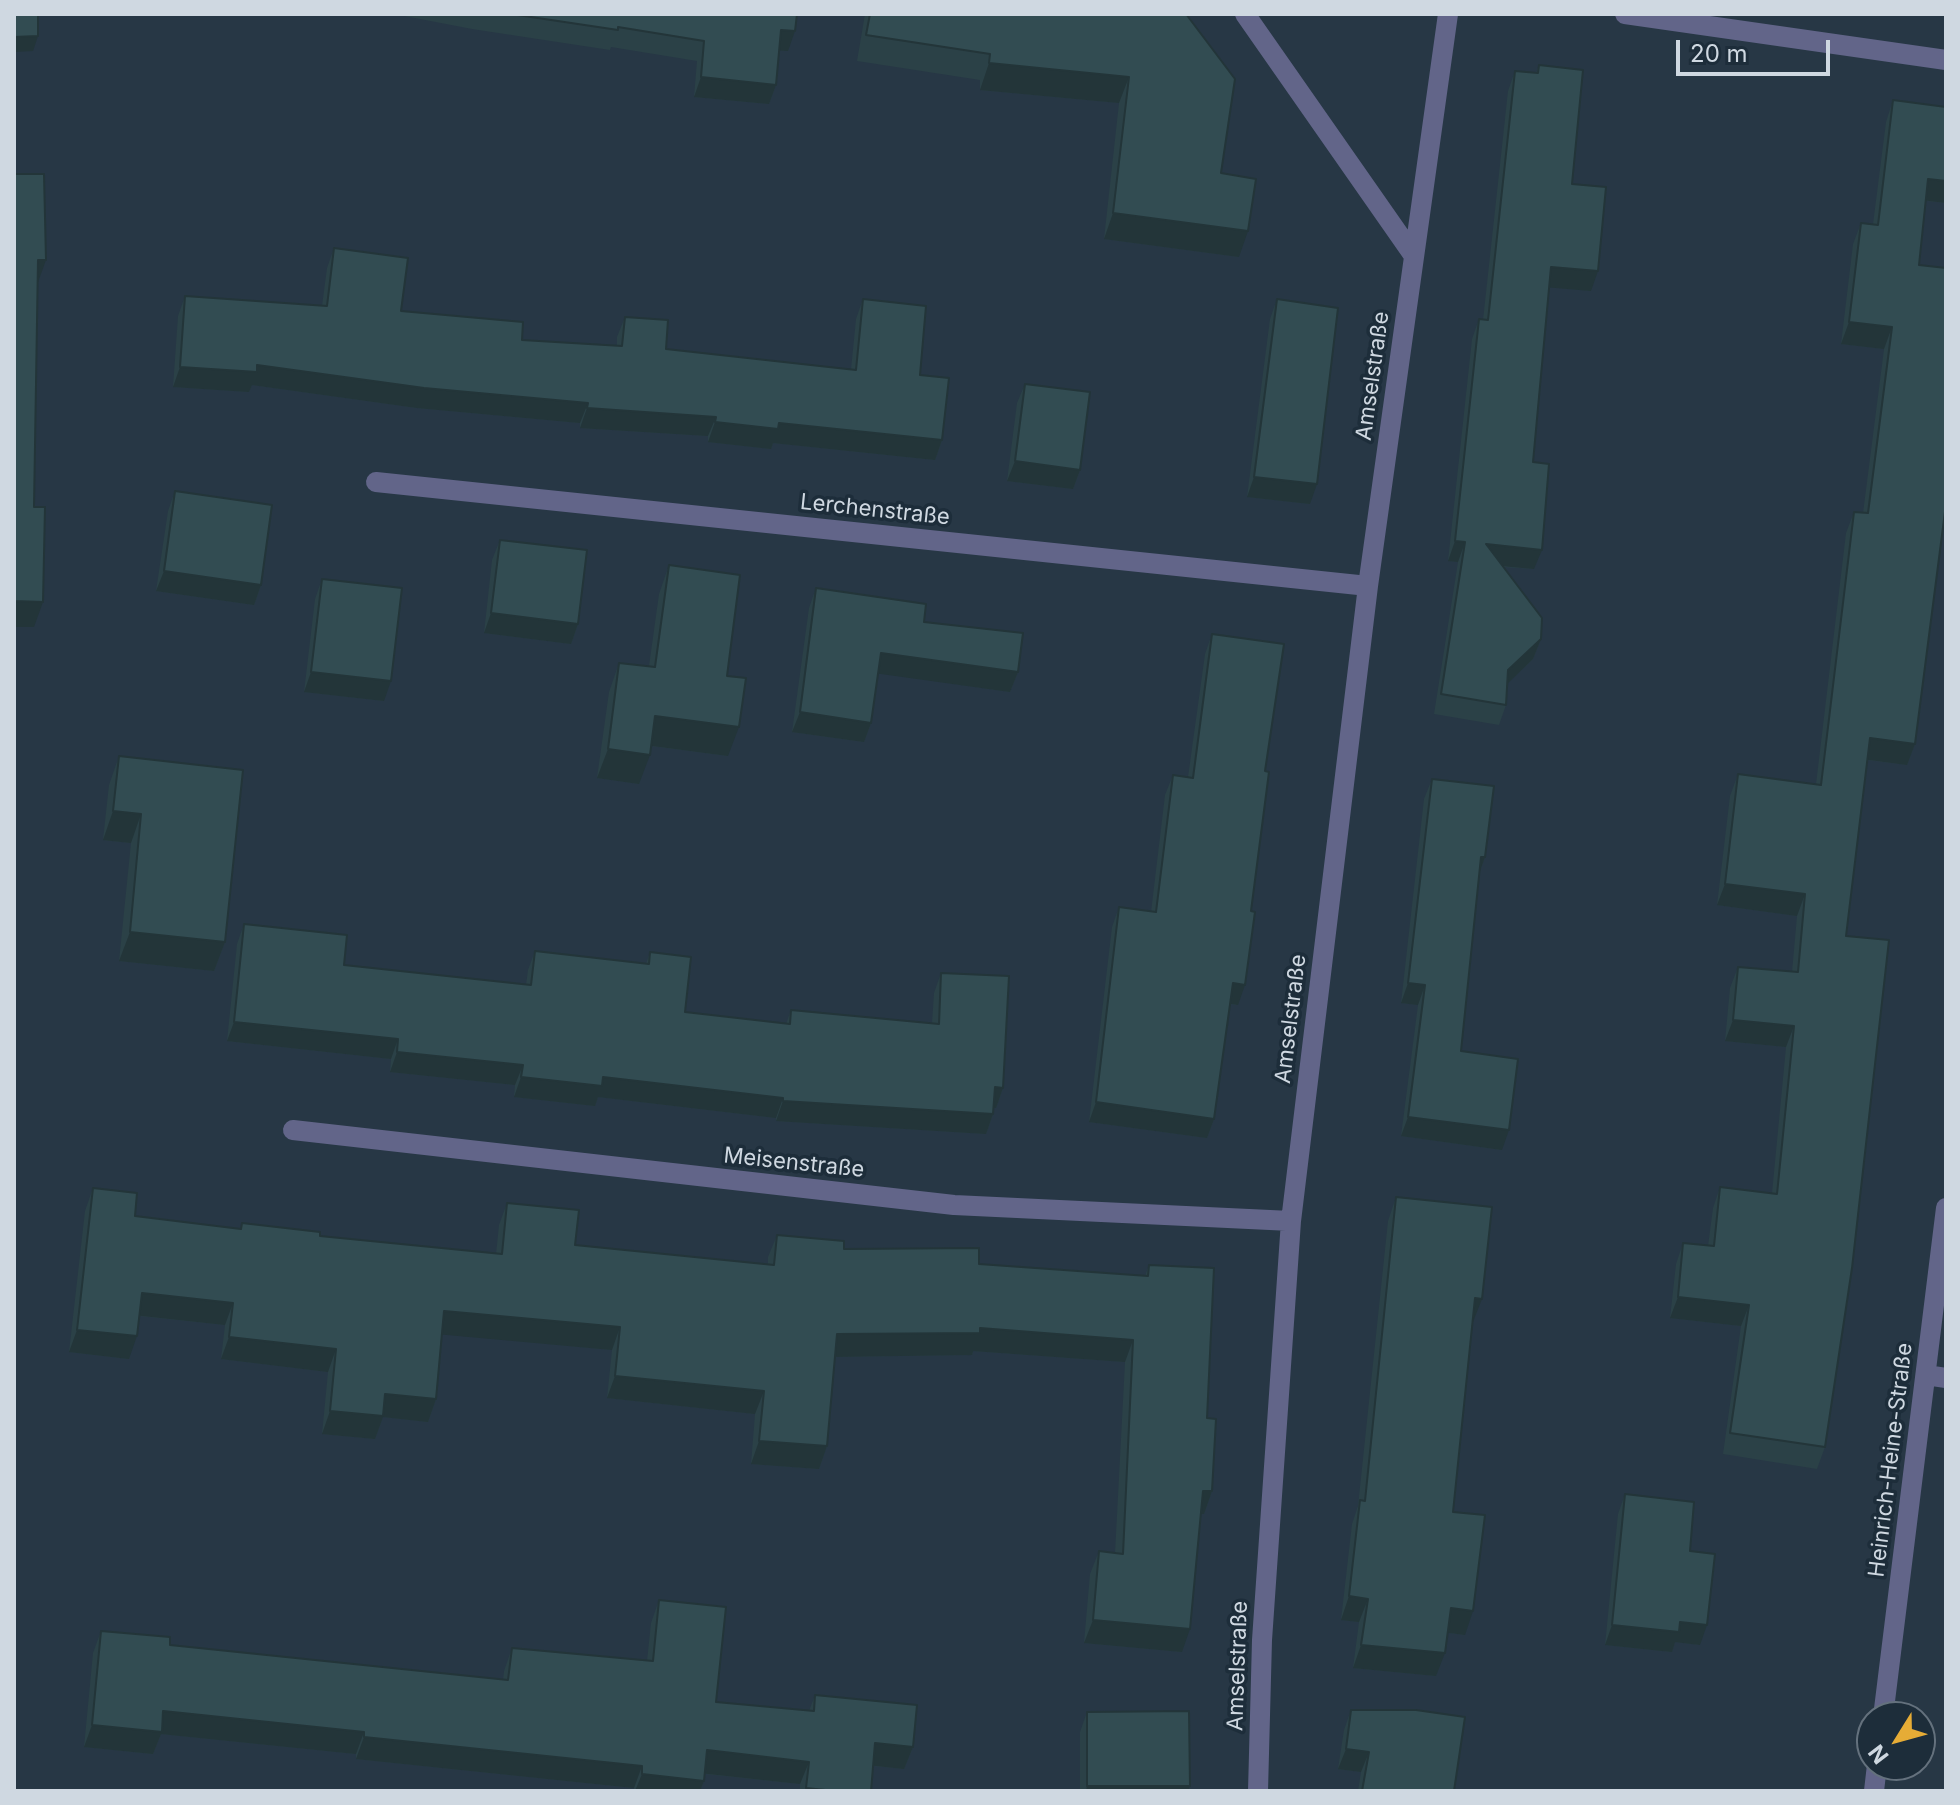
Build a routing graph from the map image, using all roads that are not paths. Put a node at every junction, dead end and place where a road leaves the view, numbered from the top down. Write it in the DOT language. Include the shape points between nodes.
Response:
graph roads {
  1 [pos="1245,14"];
  2 [pos="1448,14"];
  3 [pos="1625,14"];
  4 [pos="1946,60"];
  5 [pos="1414,256"];
  6 [pos="376,482"];
  7 [pos="1368,586"];
  8 [pos="293,1130"];
  9 [pos="1946,1208"];
  10 [pos="1291,1221"];
  11 [pos="1936,1377"];
  12 [pos="1885,1701"];
  13 [pos="1258,1791"];
  1 -- 5 [label="street"];
  2 -- 5 [label="street, Amselstraße"];
  3 -- 4 [label="street"];
  5 -- 7 [label="street, Amselstraße"];
  6 -- 7 [label="street, Lerchenstraße"];
  7 -- 10 [label="street, Amselstraße"];
  8 -- 10 [label="street, Meisenstraße" via="954,1205"];
  9 -- 11 [label="street, Heinrich-Heine-Straße"];
  10 -- 13 [label="street, Amselstraße" via="1262,1640"];
  11 -- 12 [label="street, Heinrich-Heine-Straße"];
}
